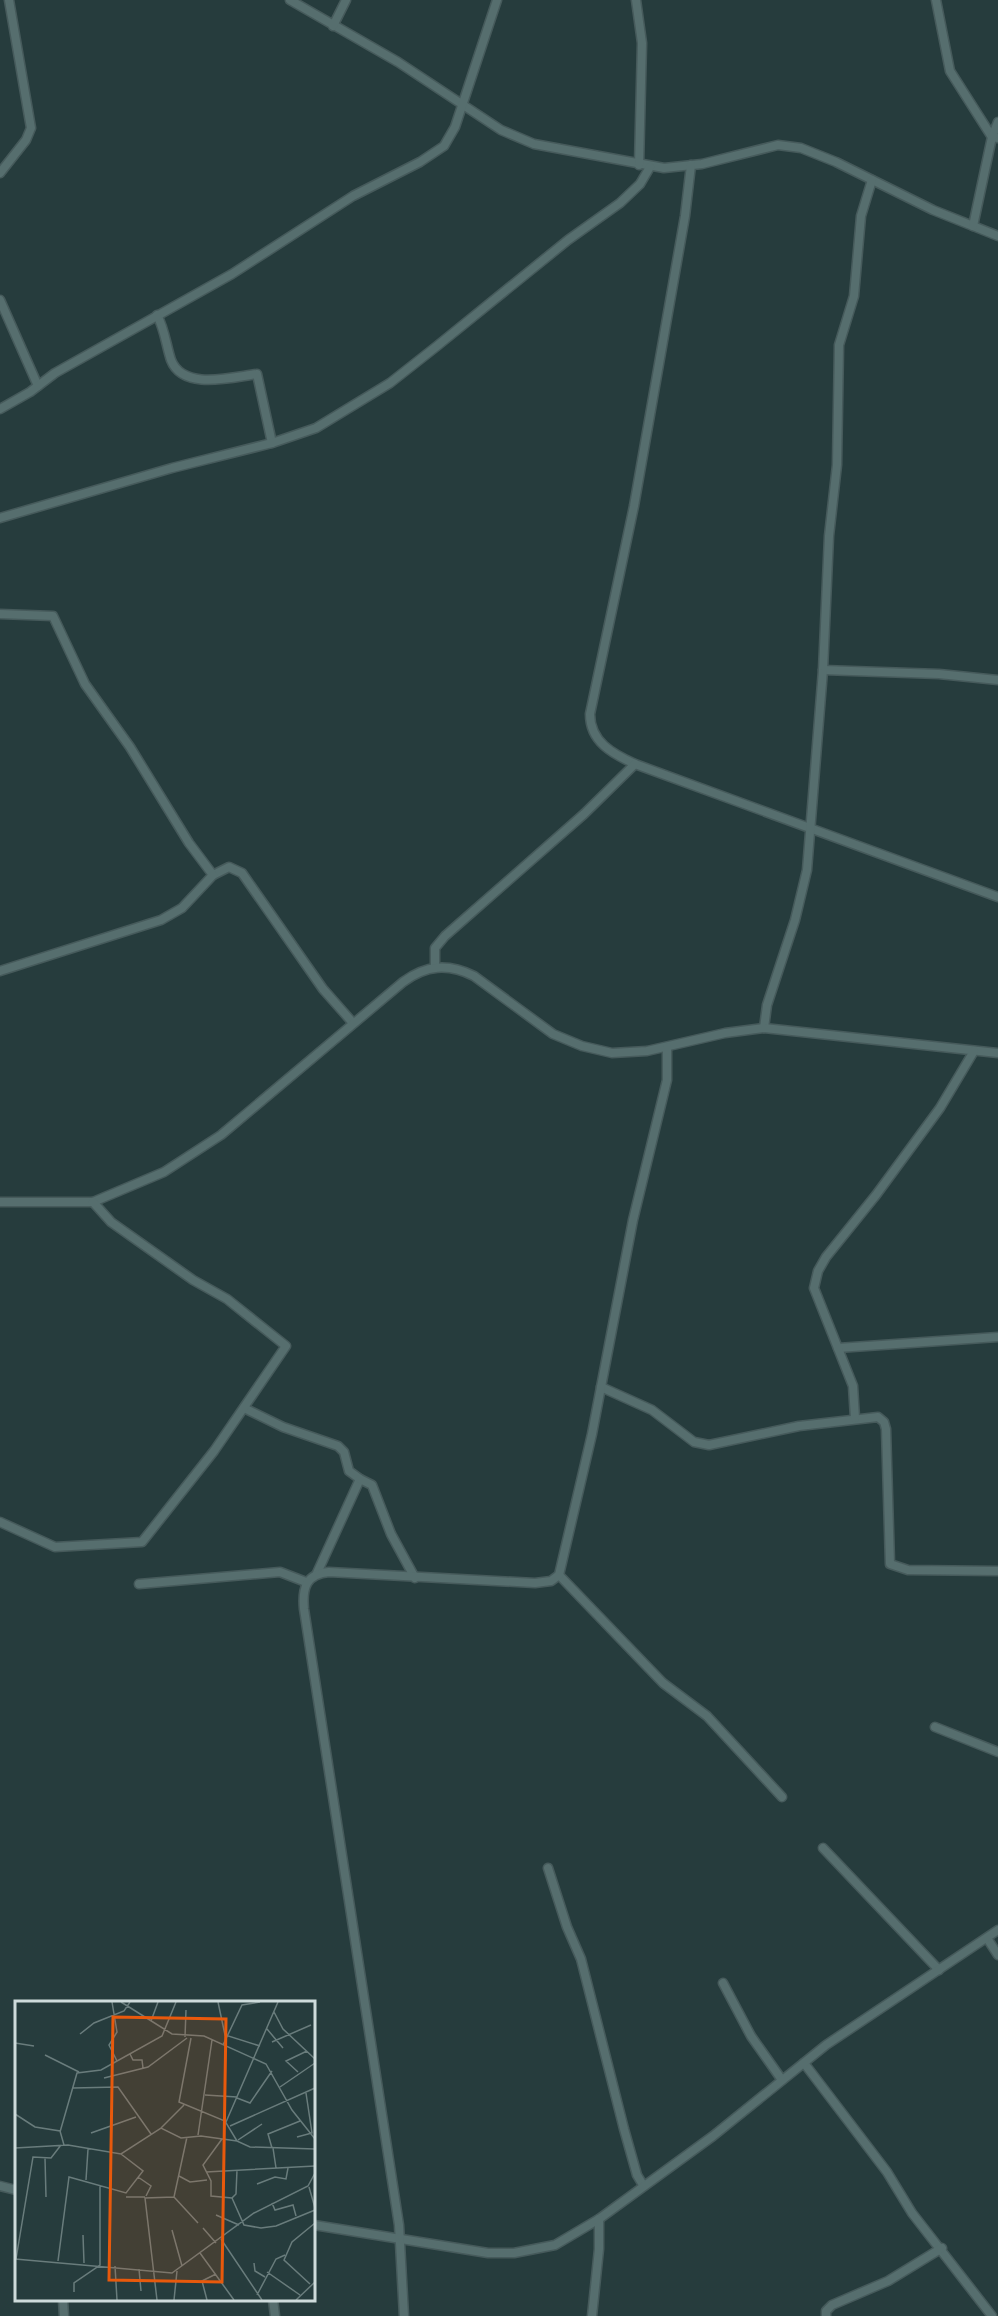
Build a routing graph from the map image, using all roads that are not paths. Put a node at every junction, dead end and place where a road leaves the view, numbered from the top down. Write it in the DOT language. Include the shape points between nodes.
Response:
graph roads {
  1 [pos="9,0"];
  2 [pos="290,0"];
  3 [pos="346,0"];
  4 [pos="497,0"];
  5 [pos="636,0"];
  6 [pos="936,0"];
  7 [pos="333,26"];
  8 [pos="462,106"];
  9 [pos="998,122"];
  10 [pos="995,137"];
  11 [pos="639,165"];
  12 [pos="691,165"];
  13 [pos="650,167"];
  14 [pos="0,173"];
  15 [pos="872,180"];
  16 [pos="973,226"];
  17 [pos="998,236"];
  18 [pos="0,300"];
  19 [pos="157,315"];
  20 [pos="38,386"];
  21 [pos="0,409"];
  22 [pos="272,443"];
  23 [pos="0,518"];
  24 [pos="0,615"];
  25 [pos="823,670"];
  26 [pos="998,680"];
  27 [pos="635,764"];
  28 [pos="810,827"];
  29 [pos="213,875"];
  30 [pos="998,897"];
  31 [pos="435,967"];
  32 [pos="0,971"];
  33 [pos="353,1023"];
  34 [pos="764,1028"];
  35 [pos="667,1047"];
  36 [pos="974,1052"];
  37 [pos="998,1053"];
  38 [pos="0,1202"];
  39 [pos="93,1202"];
  40 [pos="998,1337"];
  41 [pos="838,1348"];
  42 [pos="601,1387"];
  43 [pos="244,1408"];
  44 [pos="855,1418"];
  45 [pos="360,1479"];
  46 [pos="0,1522"];
  47 [pos="998,1571"];
  48 [pos="317,1573"];
  49 [pos="559,1575"];
  50 [pos="415,1578"];
  51 [pos="306,1582"];
  52 [pos="139,1584"];
  53 [pos="935,1728"];
  54 [pos="998,1752"];
  55 [pos="782,1797"];
  56 [pos="824,1848"];
  57 [pos="548,1868"];
  58 [pos="998,1930"];
  59 [pos="987,1938"];
  60 [pos="998,1955"];
  61 [pos="939,1970"];
  62 [pos="723,1983"];
  63 [pos="804,2063"];
  64 [pos="782,2080"];
  65 [pos="643,2185"];
  66 [pos="0,2186"];
  67 [pos="15,2190"];
  68 [pos="599,2219"];
  69 [pos="315,2225"];
  70 [pos="400,2240"];
  71 [pos="942,2248"];
  72 [pos="63,2301"];
  73 [pos="273,2301"];
  74 [pos="64,2316"];
  75 [pos="274,2316"];
  76 [pos="404,2316"];
  77 [pos="592,2316"];
  78 [pos="826,2316"];
  79 [pos="992,2316"];
  1 -- 14 [label="street" via="31,128"];
  2 -- 7 [label="street"];
  3 -- 7 [label="street"];
  4 -- 8 [label="street"];
  5 -- 11 [label="street" via="642,54"];
  6 -- 10 [label="street" via="950,71"];
  7 -- 8 [label="street" via="398,62"];
  8 -- 11 [label="street" via="507,134 534,144"];
  8 -- 19 [label="street" via="451,135 435,153 353,196 232,274"];
  9 -- 10 [label="street"];
  10 -- 16 [label="street"];
  11 -- 13 [label="street"];
  12 -- 13 [label="street"];
  12 -- 15 [label="street" via="778,145 801,148"];
  12 -- 27 [label="street" via="629,534 590,714 600,743"];
  13 -- 22 [label="street" via="620,203 390,383 316,428"];
  15 -- 16 [label="street"];
  15 -- 25 [label="street" via="861,216 853,302 839,345 838,446"];
  16 -- 17 [label="street"];
  18 -- 20 [label="street"];
  19 -- 20 [label="street"];
  19 -- 22 [label="street" via="180,374 198,379 257,374"];
  20 -- 21 [label="street"];
  22 -- 23 [label="street"];
  24 -- 29 [label="street" via="53,615 85,684"];
  25 -- 26 [label="street"];
  25 -- 28 [label="street"];
  27 -- 28 [label="street"];
  27 -- 31 [label="street" via="445,936 435,948"];
  28 -- 30 [label="street"];
  28 -- 34 [label="street" via="802,897 767,1005"];
  29 -- 32 [label="street" via="182,909 161,920"];
  29 -- 33 [label="street" via="229,867 239,870 323,989"];
  31 -- 33 [label="street" via="412,975"];
  31 -- 35 [label="street" via="462,970 474,976 553,1034 582,1046 612,1053"];
  33 -- 39 [label="street" via="202,1148 146,1181"];
  34 -- 35 [label="street" via="733,1031"];
  34 -- 36 [label="street"];
  35 -- 42 [label="street" via="667,1080 633,1220"];
  36 -- 37 [label="street"];
  36 -- 41 [label="street" via="948,1096 818,1271 814,1288"];
  38 -- 39 [label="street"];
  39 -- 43 [label="street" via="111,1222 227,1299 286,1346"];
  40 -- 41 [label="street"];
  41 -- 44 [label="street" via="853,1386"];
  42 -- 44 [label="street" via="652,1410 701,1444"];
  42 -- 49 [label="street"];
  43 -- 45 [label="street" via="274,1424 338,1446 346,1456 348,1469"];
  43 -- 46 [label="street" via="142,1542 56,1547"];
  44 -- 47 [label="street" via="878,1417 886,1429 890,1564 908,1570"];
  45 -- 48 [label="street"];
  45 -- 50 [label="street" via="372,1485 391,1534"];
  48 -- 50 [label="street"];
  48 -- 51 [label="street"];
  49 -- 50 [label="street" via="551,1581 535,1583"];
  49 -- 55 [label="street" via="663,1683 707,1716"];
  51 -- 52 [label="street" via="280,1572"];
  51 -- 70 [label="street" via="304,1609"];
  53 -- 54 [label="street"];
  56 -- 61 [label="street"];
  57 -- 65 [label="street" via="567,1927 579,1949 626,2137"];
  58 -- 59 [label="street"];
  59 -- 60 [label="street"];
  59 -- 61 [label="street"];
  61 -- 63 [label="street"];
  62 -- 64 [label="street" via="751,2036"];
  63 -- 64 [label="street"];
  63 -- 71 [label="street" via="887,2172 912,2213"];
  64 -- 65 [label="street" via="713,2136"];
  65 -- 68 [label="street"];
  66 -- 67 [label="street"];
  68 -- 70 [label="street" via="555,2245 514,2253 458,2250"];
  68 -- 77 [label="street"];
  69 -- 70 [label="street"];
  70 -- 76 [label="street"];
  71 -- 78 [label="street" via="888,2281 832,2305"];
  71 -- 79 [label="street"];
  72 -- 74 [label="street"];
  73 -- 75 [label="street"];
}
